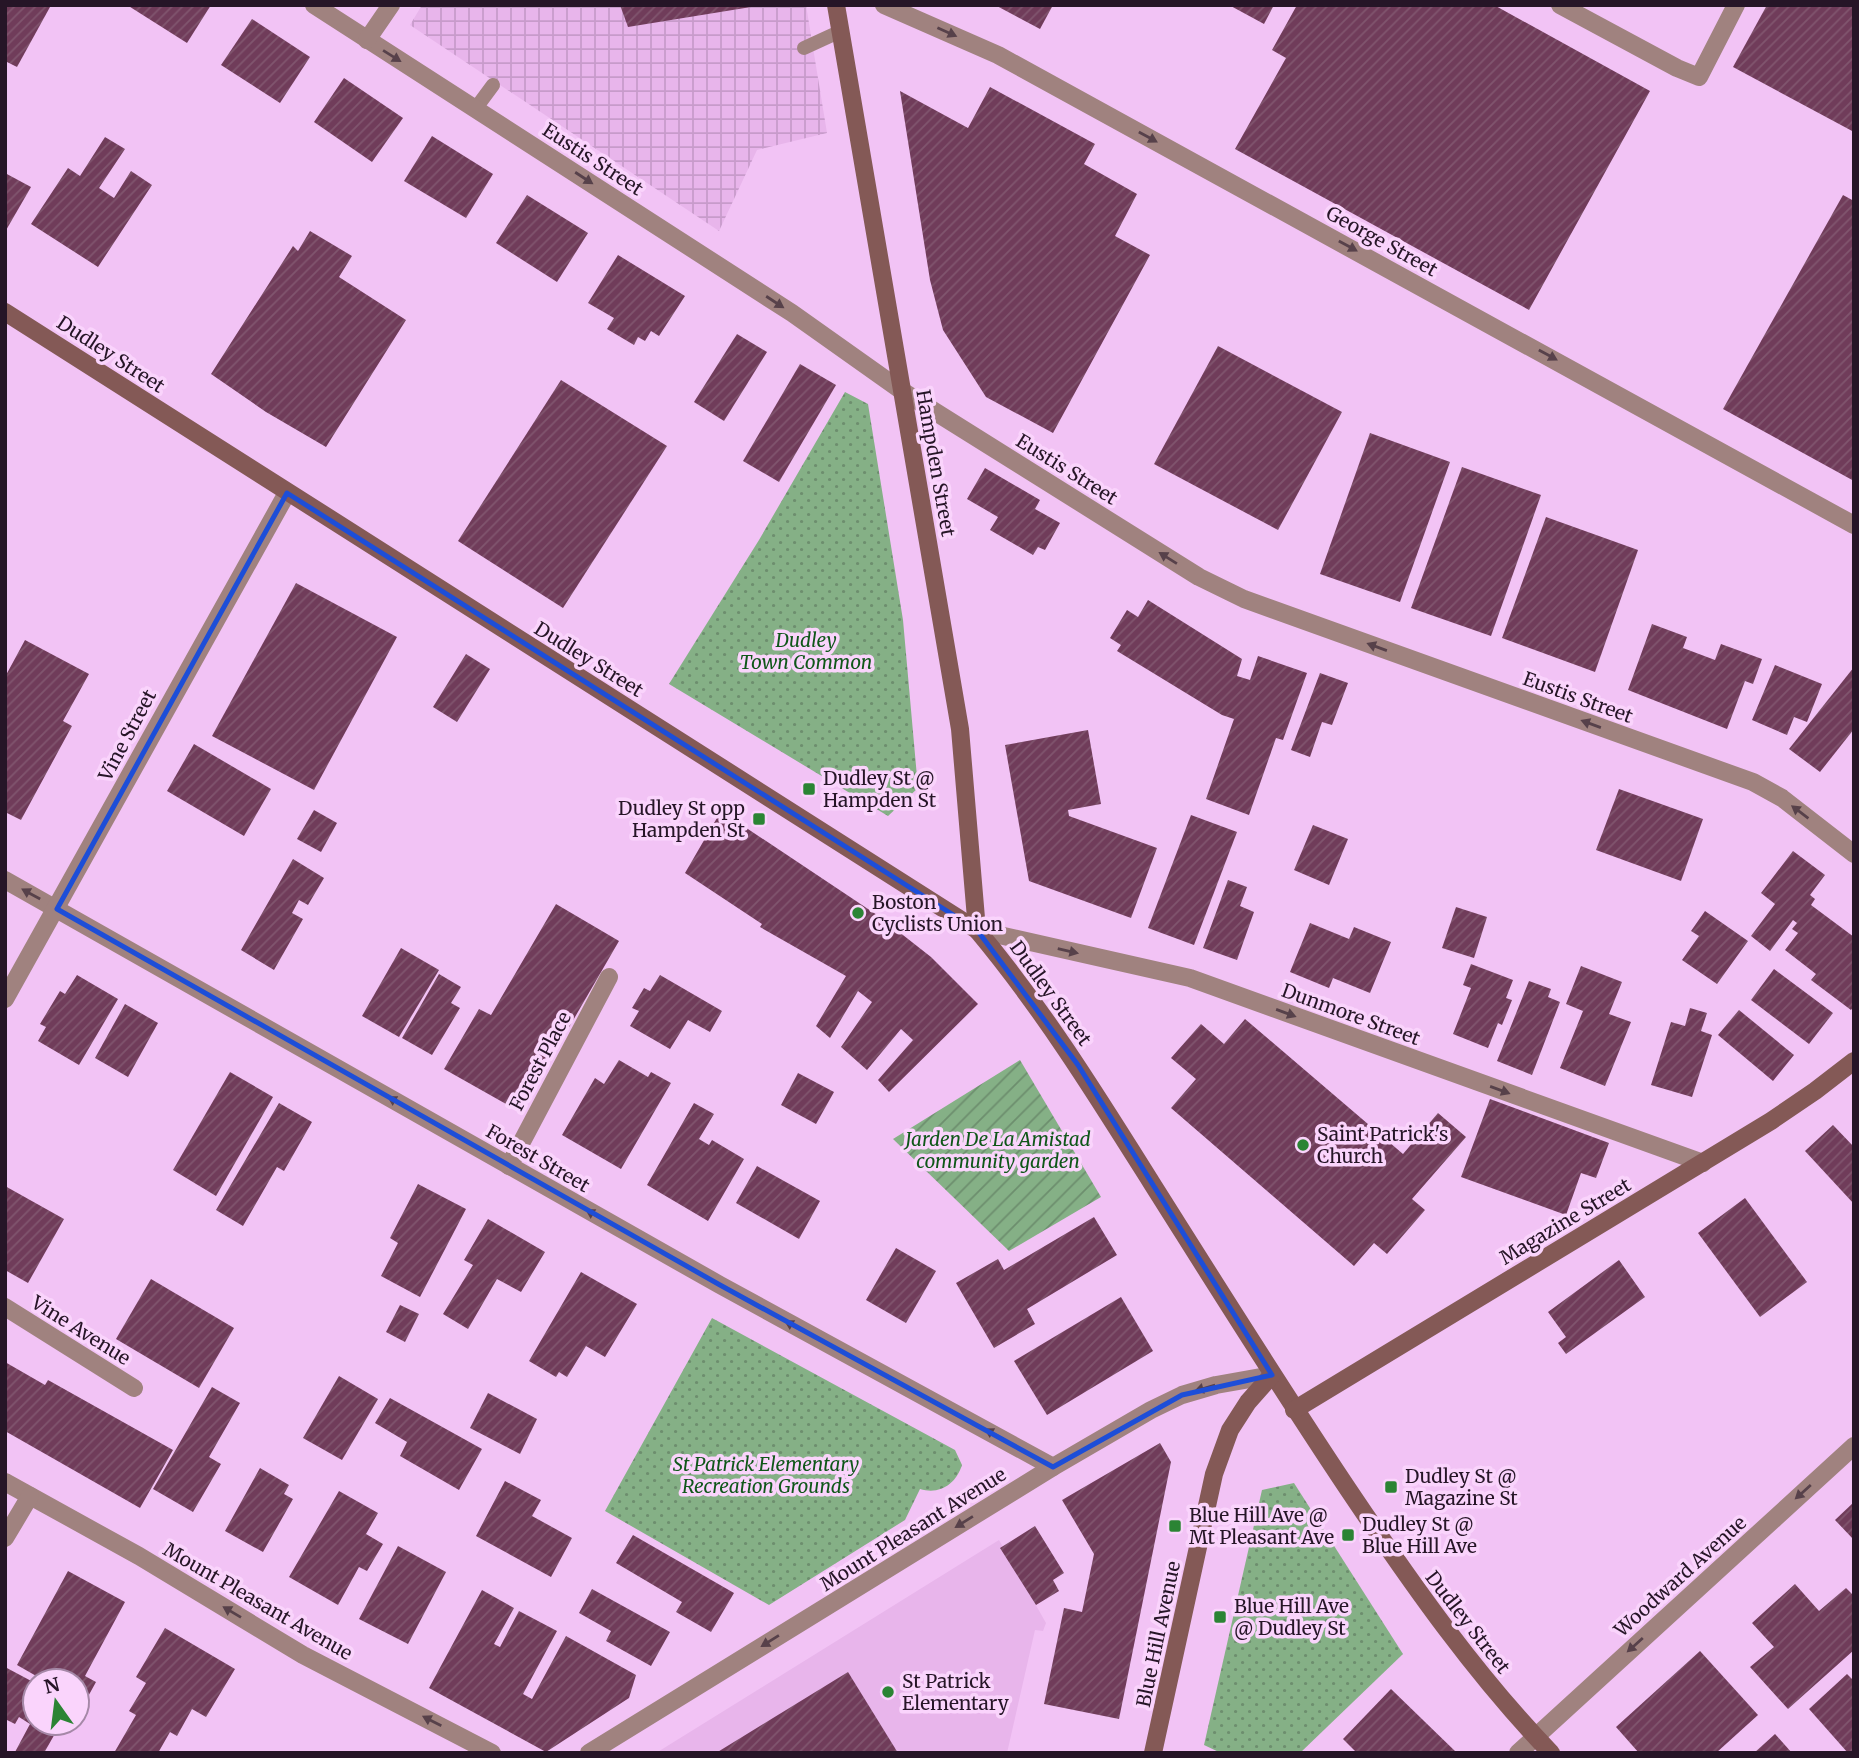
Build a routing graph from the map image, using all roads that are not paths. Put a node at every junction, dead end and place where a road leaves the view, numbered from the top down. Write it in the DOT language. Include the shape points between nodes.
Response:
graph roads {
  1 [pos="314,5"];
  2 [pos="391,5"];
  3 [pos="836,5"];
  4 [pos="884,5"];
  5 [pos="1560,5"];
  6 [pos="1736,5"];
  7 [pos="841,31"];
  8 [pos="367,40"];
  9 [pos="804,48"];
  10 [pos="493,85"];
  11 [pos="476,108"];
  12 [pos="5,312"];
  13 [pos="902,391"];
  14 [pos="287,493"];
  15 [pos="1854,525"];
  16 [pos="1854,854"];
  17 [pos="5,880"];
  18 [pos="57,909"];
  19 [pos="978,930"];
  20 [pos="609,977"];
  21 [pos="5,999"];
  22 [pos="1854,1061"];
  23 [pos="1703,1163"];
  24 [pos="509,1166"];
  25 [pos="5,1307"];
  26 [pos="1272,1375"];
  27 [pos="134,1388"];
  28 [pos="1294,1410"];
  29 [pos="1854,1446"];
  30 [pos="1054,1467"];
  31 [pos="5,1482"];
  32 [pos="30,1496"];
  33 [pos="5,1538"];
  34 [pos="1535,1737"];
  35 [pos="492,1753"];
  36 [pos="589,1753"];
  37 [pos="1153,1753"];
  38 [pos="1518,1753"];
  39 [pos="1551,1753"];
  1 -- 8 [label="street, Eustis Street"];
  2 -- 8 [label="street"];
  3 -- 7 [label="main road, Hampden Street"];
  4 -- 15 [label="street, George Street, one-way" via="998,55"];
  5 -- 6 [label="street" via="1699,77"];
  7 -- 9 [label="lane"];
  7 -- 13 [label="main road, Hampden Street"];
  8 -- 11 [label="street, Eustis Street, one-way"];
  10 -- 11 [label="lane"];
  11 -- 13 [label="street, Eustis Street, one-way" via="792,313"];
  12 -- 14 [label="main road, Dudley Street"];
  16 -- 13 [label="street, Eustis Street, one-way" via="1753,782 1244,600 1199,577"];
  13 -- 19 [label="main road, Hampden Street" via="960,729"];
  14 -- 18 [label="street, Vine Street"];
  14 -- 19 [label="main road, Dudley Street"];
  18 -- 17 [label="street, Forest Street, one-way"];
  18 -- 21 [label="street, Vine Street"];
  24 -- 18 [label="street, Forest Street, one-way"];
  19 -- 23 [label="street, Dunmore Street, one-way" via="1190,978"];
  19 -- 26 [label="main road, Dudley Street" via="1078,1065"];
  20 -- 24 [label="street, Forest Place"];
  22 -- 23 [label="main road, Magazine Street"];
  23 -- 28 [label="main road, Magazine Street"];
  30 -- 24 [label="street, Forest Street, one-way"];
  25 -- 27 [label="street, Vine Avenue"];
  26 -- 28 [label="main road, Dudley Street"];
  26 -- 30 [label="street, Mount Pleasant Avenue, one-way" via="1182,1395"];
  26 -- 37 [label="main road, Blue Hill Avenue" via="1230,1430 1214,1474"];
  28 -- 34 [label="main road, Dudley Street" via="1417,1591"];
  29 -- 34 [label="street, Woodward Avenue, one-way"];
  30 -- 36 [label="street, Mount Pleasant Avenue, one-way"];
  31 -- 32 [label="street, Mount Pleasant Avenue"];
  32 -- 33 [label="street"];
  35 -- 32 [label="street, Mount Pleasant Avenue, one-way" via="303,1655"];
  34 -- 38 [label="street, Woodward Avenue"];
  34 -- 39 [label="main road, Dudley Street"];
}
